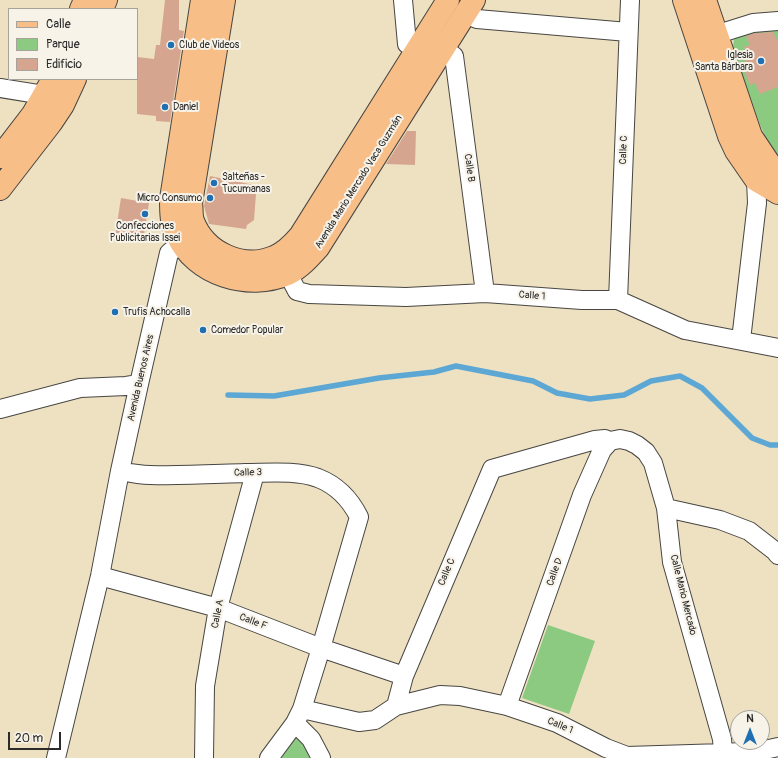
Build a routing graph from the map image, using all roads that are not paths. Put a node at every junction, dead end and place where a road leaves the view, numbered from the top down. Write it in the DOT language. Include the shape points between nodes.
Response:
graph roads {
  1 [pos="202,0"];
  2 [pos="224,0"];
  3 [pos="403,0"];
  4 [pos="630,0"];
  5 [pos="684,0"];
  6 [pos="705,0"];
  7 [pos="447,2"];
  8 [pos="469,7"];
  9 [pos="778,21"];
  10 [pos="628,32"];
  11 [pos="718,34"];
  12 [pos="443,48"];
  13 [pos="418,49"];
  14 [pos="73,80"];
  15 [pos="0,88"];
  16 [pos="53,93"];
  17 [pos="0,157"];
  18 [pos="768,172"];
  19 [pos="0,188"];
  20 [pos="778,193"];
  21 [pos="200,233"];
  22 [pos="181,243"];
  23 [pos="288,274"];
  24 [pos="485,292"];
  25 [pos="618,300"];
  26 [pos="741,340"];
  27 [pos="778,348"];
  28 [pos="139,384"];
  29 [pos="0,409"];
  30 [pos="610,441"];
  31 [pos="120,471"];
  32 [pos="256,473"];
  33 [pos="666,508"];
  34 [pos="778,555"];
  35 [pos="100,576"];
  36 [pos="218,608"];
  37 [pos="321,648"];
  38 [pos="404,676"];
  39 [pos="396,706"];
  40 [pos="506,706"];
  41 [pos="298,716"];
  42 [pos="778,747"];
  43 [pos="723,753"];
  44 [pos="56,758"];
  45 [pos="204,758"];
  46 [pos="269,758"];
  47 [pos="321,758"];
  1 -- 22 [label="main road" via="171,199 172,218"];
  2 -- 21 [label="main road" via="191,203 193,220"];
  3 -- 13 [label="street" via="407,44"];
  4 -- 10 [label="street, Calle C"];
  5 -- 18 [label="main road" via="736,151"];
  6 -- 11 [label="main road"];
  7 -- 8 [label="main road"];
  7 -- 13 [label="main road, Avenida Mario Mercado Vaca Guzmán"];
  8 -- 10 [label="street" via="477,19"];
  8 -- 12 [label="main road, Avenida Mario Mercado Vaca Guzmán"];
  9 -- 11 [label="street" via="753,23"];
  10 -- 25 [label="street, Calle C"];
  11 -- 18 [label="main road" via="751,136"];
  12 -- 23 [label="main road, Avenida Mario Mercado Vaca Guzmán" via="318,248 302,265"];
  12 -- 24 [label="street, Calle B" via="454,56"];
  13 -- 21 [label="main road, Avenida Mario Mercado Vaca Guzmán" via="300,236 289,248 274,257 253,262 232,259 206,242"];
  14 -- 16 [label="main road"];
  15 -- 16 [label="street"];
  16 -- 17 [label="main road" via="33,114"];
  16 -- 19 [label="main road" via="51,123"];
  18 -- 20 [label="main road"];
  18 -- 26 [label="street" via="757,203"];
  21 -- 22 [label="main road"];
  22 -- 23 [label="main road, Avenida Mario Mercado Vaca Guzmán" via="193,258 221,275 242,281 266,280"];
  22 -- 28 [label="street, Avenida Buenos Aires" via="169,254"];
  23 -- 24 [label="street, Calle 1" via="297,291 309,294 406,297"];
  24 -- 25 [label="street, Calle 1" via="582,300"];
  25 -- 26 [label="street, Calle 1" via="684,330"];
  26 -- 27 [label="street, Calle 1"];
  28 -- 29 [label="street" via="80,388"];
  28 -- 31 [label="street, Avenida Buenos Aires"];
  30 -- 33 [label="street, Calle Mario Mercado" via="629,441 646,452 653,463"];
  30 -- 38 [label="street, Calle C" via="594,440 492,469"];
  30 -- 40 [label="street, Calle D" via="602,450 582,495"];
  31 -- 32 [label="street, Calle 3" via="149,475"];
  31 -- 35 [label="street, Avenida Buenos Aires"];
  32 -- 36 [label="street, Calle A"];
  32 -- 37 [label="street, Calle 3" via="294,474 316,478 342,493 359,517"];
  33 -- 34 [label="street" via="720,520 749,531"];
  33 -- 43 [label="street, Calle Mario Mercado" via="672,562 722,739"];
  35 -- 36 [label="street, Calle F"];
  35 -- 44 [label="street, Avenida Buenos Aires"];
  36 -- 37 [label="street, Calle F"];
  36 -- 45 [label="street, Calle A" via="205,686"];
  37 -- 38 [label="street, Calle F"];
  37 -- 41 [label="street"];
  38 -- 39 [label="street, Calle C"];
  39 -- 40 [label="street, Calle 1" via="440,695 460,696"];
  39 -- 41 [label="street, Calle 1" via="375,720 359,722"];
  40 -- 43 [label="street, Calle 1" via="557,723 627,756"];
  41 -- 46 [label="street"];
  41 -- 47 [label="street"];
  42 -- 43 [label="street" via="760,751"];
}
